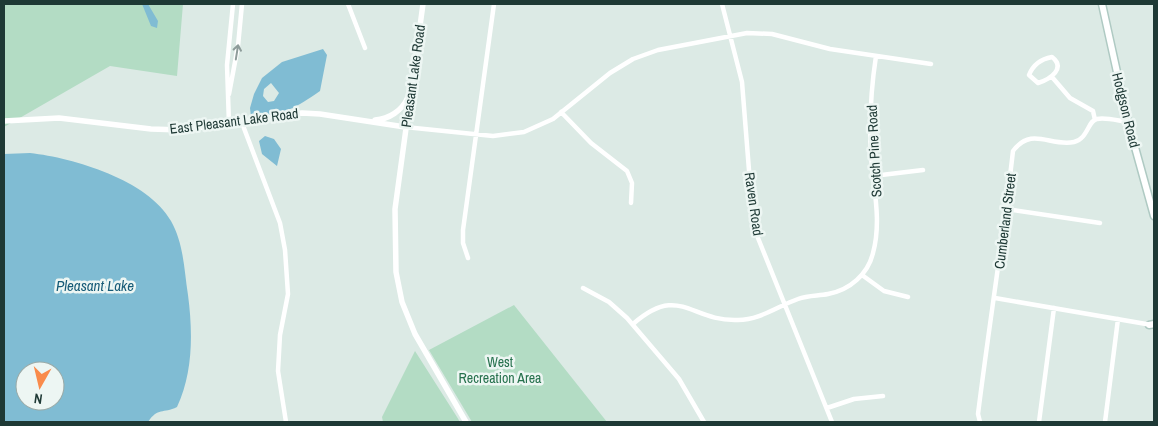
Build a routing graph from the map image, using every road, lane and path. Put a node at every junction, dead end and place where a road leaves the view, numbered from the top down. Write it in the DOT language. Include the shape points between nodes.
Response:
graph roads {
  1 [pos="233,4"];
  2 [pos="242,4"];
  3 [pos="348,4"];
  4 [pos="423,4"];
  5 [pos="494,4"];
  6 [pos="722,4"];
  7 [pos="1102,4"];
  8 [pos="731,37"];
  9 [pos="364,48"];
  10 [pos="876,56"];
  11 [pos="931,64"];
  12 [pos="1052,77"];
  13 [pos="411,90"];
  14 [pos="228,100"];
  15 [pos="561,112"];
  16 [pos="1095,120"];
  17 [pos="4,121"];
  18 [pos="368,121"];
  19 [pos="242,122"];
  20 [pos="1128,122"];
  21 [pos="228,124"];
  22 [pos="405,127"];
  23 [pos="477,135"];
  24 [pos="923,170"];
  25 [pos="873,176"];
  26 [pos="631,203"];
  27 [pos="1006,209"];
  28 [pos="1154,216"];
  29 [pos="1100,223"];
  30 [pos="468,258"];
  31 [pos="862,275"];
  32 [pos="582,288"];
  33 [pos="908,297"];
  34 [pos="995,298"];
  35 [pos="784,305"];
  36 [pos="1054,308"];
  37 [pos="1118,318"];
  38 [pos="633,324"];
  39 [pos="1152,325"];
  40 [pos="883,396"];
  41 [pos="827,408"];
  42 [pos="286,422"];
  43 [pos="466,422"];
  44 [pos="704,422"];
  45 [pos="832,422"];
  46 [pos="980,422"];
  47 [pos="1039,422"];
  48 [pos="1105,422"];
  1 -- 14 [label="street" via="228,45"];
  14 -- 2 [label="street, one-way" via="237,56"];
  3 -- 9 [label="street"];
  4 -- 13 [label="street, Pleasant Lake Road"];
  5 -- 23 [label="street"];
  6 -- 8 [label="street, Raven Road"];
  7 -- 20 [label="main road, Hodgson Road"];
  8 -- 10 [label="street" via="764,33"];
  8 -- 15 [label="street, East Pleasant Lake Road" via="666,48 633,59"];
  8 -- 35 [label="street, Raven Road" via="742,82 754,223 762,253"];
  10 -- 11 [label="street"];
  10 -- 25 [label="street, Scotch Pine Road" via="870,118"];
  12 -- 12 [label="street" via="1038,83 1029,75 1036,64 1052,57 1059,66"];
  12 -- 16 [label="street" via="1070,98 1093,111"];
  13 -- 18 [label="street" via="405,104 394,114"];
  13 -- 22 [label="street, Pleasant Lake Road"];
  14 -- 21 [label="street"];
  15 -- 23 [label="street, East Pleasant Lake Road" via="524,132 503,136"];
  15 -- 26 [label="street" via="591,143 627,171 632,183"];
  16 -- 20 [label="street"];
  16 -- 27 [label="street, Cumberland Street" via="1083,138 1075,142 1030,138 1020,142 1013,150"];
  17 -- 21 [label="street, East Pleasant Lake Road" via="77,119 166,130"];
  18 -- 19 [label="street, East Pleasant Lake Road" via="302,113"];
  18 -- 22 [label="street, East Pleasant Lake Road"];
  19 -- 21 [label="street, East Pleasant Lake Road"];
  19 -- 42 [label="street" via="280,223 285,250 288,294 280,335 278,371"];
  20 -- 28 [label="main road, Hodgson Road"];
  22 -- 23 [label="street, East Pleasant Lake Road"];
  22 -- 43 [label="street, Pleasant Lake Road" via="394,230 399,289 414,334"];
  23 -- 30 [label="street" via="463,236"];
  24 -- 25 [label="street"];
  25 -- 31 [label="street, Scotch Pine Road" via="877,207 875,244"];
  27 -- 29 [label="street"];
  27 -- 34 [label="street, Cumberland Street"];
  31 -- 33 [label="street" via="884,292"];
  31 -- 35 [label="street, Scotch Pine Road" via="843,290"];
  32 -- 38 [label="street" via="609,302"];
  34 -- 36 [label="street"];
  34 -- 46 [label="street, Cumberland Street" via="979,404"];
  35 -- 38 [label="street, Scotch Pine Road" via="758,317 739,320 719,319 682,305 668,304 649,311"];
  35 -- 41 [label="street, Raven Road"];
  36 -- 37 [label="street"];
  36 -- 47 [label="street"];
  37 -- 39 [label="street"];
  37 -- 48 [label="street"];
  38 -- 44 [label="street" via="679,379"];
  40 -- 41 [label="street" via="854,398"];
  41 -- 45 [label="street, Raven Road"];
}
